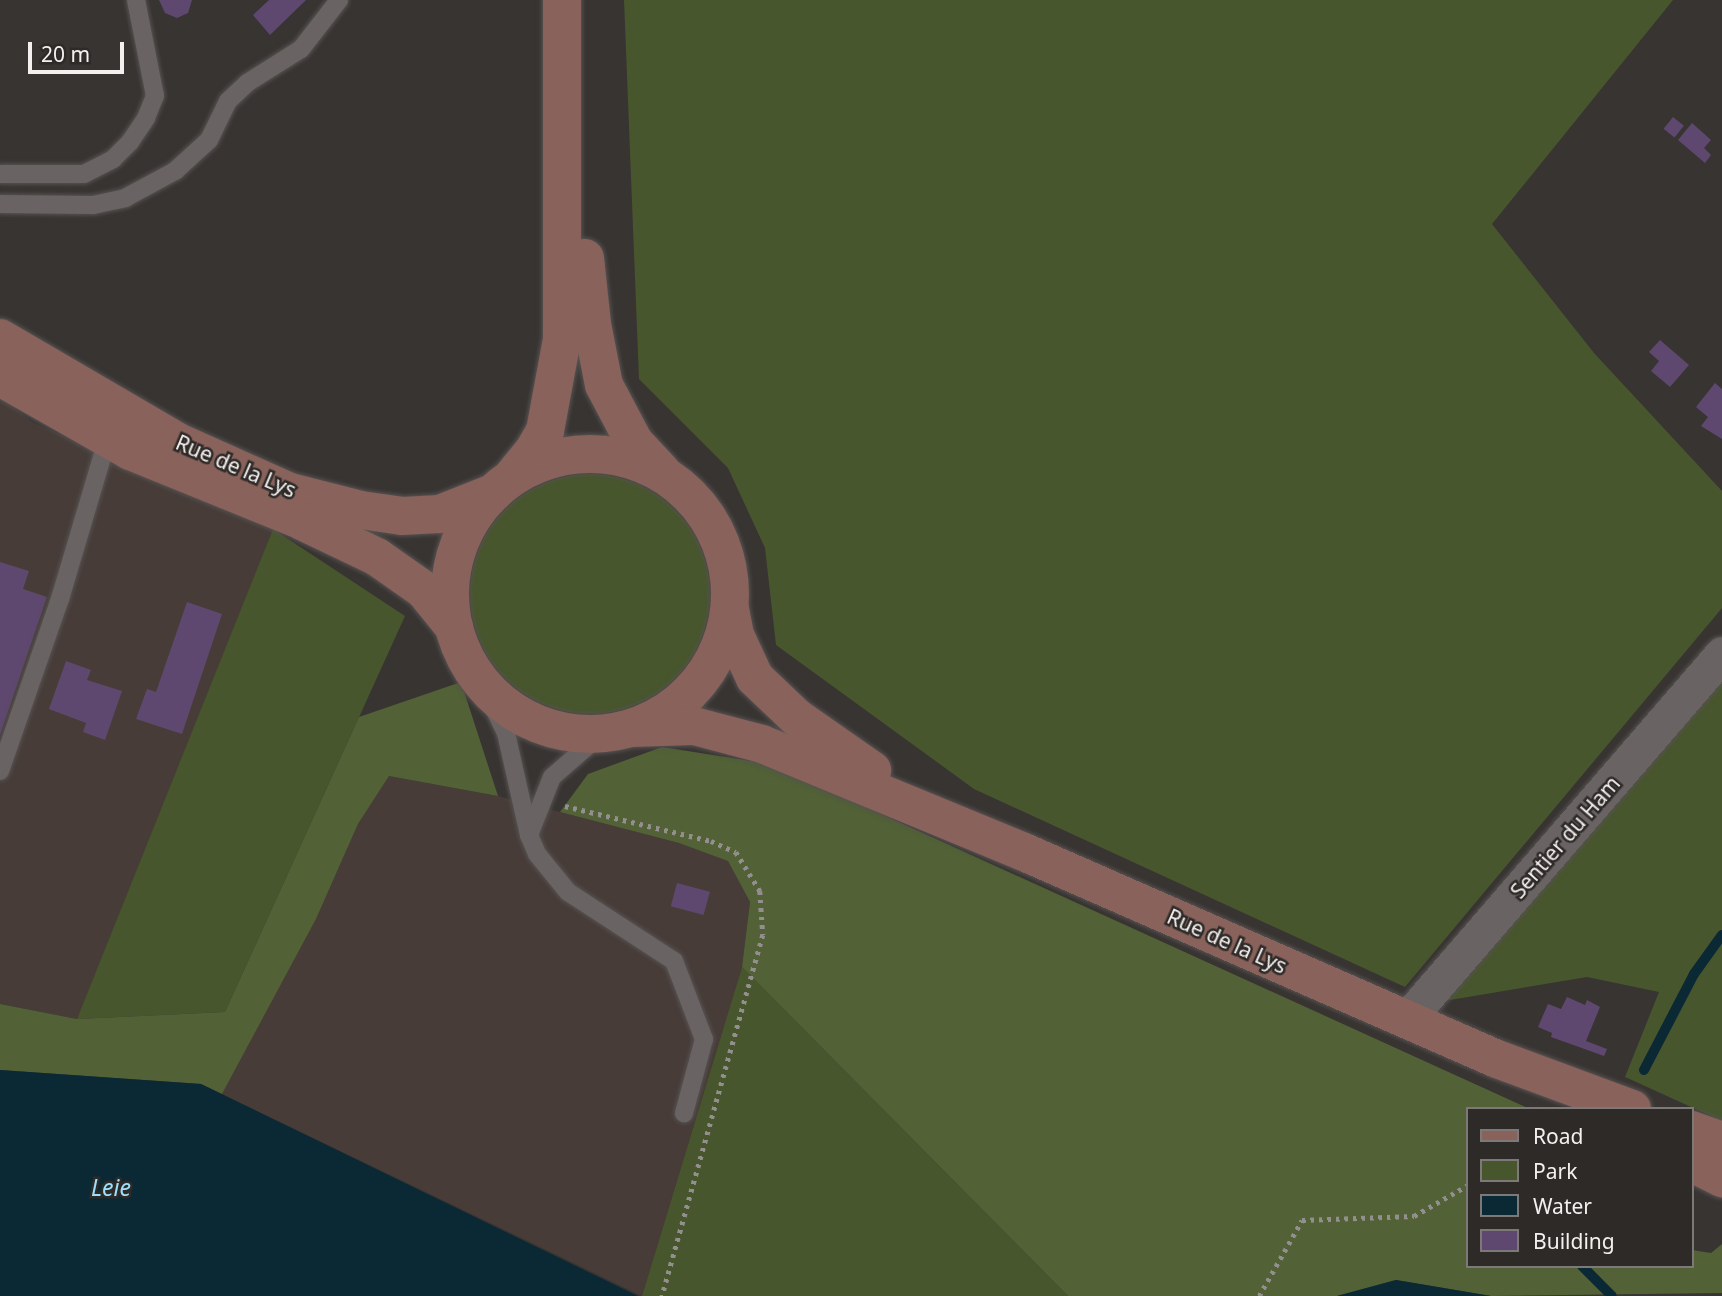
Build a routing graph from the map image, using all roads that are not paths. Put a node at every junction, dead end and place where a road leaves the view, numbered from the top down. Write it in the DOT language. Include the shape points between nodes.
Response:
graph roads {
  1 [pos="136,0"];
  2 [pos="339,0"];
  3 [pos="562,0"];
  4 [pos="564,96"];
  5 [pos="0,174"];
  6 [pos="0,204"];
  7 [pos="0,338"];
  8 [pos="0,377"];
  9 [pos="107,440"];
  10 [pos="668,478"];
  11 [pos="501,487"];
  12 [pos="730,605"];
  13 [pos="454,627"];
  14 [pos="1722,654"];
  15 [pos="482,683"];
  16 [pos="622,730"];
  17 [pos="0,771"];
  18 [pos="957,824"];
  19 [pos="529,835"];
  20 [pos="1407,1019"];
  21 [pos="1497,1059"];
  22 [pos="1583,1107"];
  23 [pos="1627,1107"];
  24 [pos="684,1114"];
  25 [pos="1694,1131"];
  26 [pos="1722,1140"];
  27 [pos="1694,1164"];
  28 [pos="1722,1178"];
  1 -- 5 [label="lane" via="155,96 130,142 113,159 83,173"];
  2 -- 6 [label="lane" via="301,49 228,100 209,140 175,171 125,198 93,205"];
  3 -- 4 [label="main road"];
  4 -- 10 [label="main road" via="592,324 604,385 634,442"];
  4 -- 11 [label="main road" via="564,299 557,373 545,431"];
  7 -- 11 [label="main road, Rue de la Lys" via="176,441 290,492 402,516 440,514"];
  8 -- 9 [label="main road, Rue de la Lys"];
  9 -- 13 [label="main road, Rue de la Lys" via="377,557 424,590"];
  9 -- 17 [label="lane" via="60,599"];
  10 -- 11 [label="main road, Rue de la Lys" via="630,460 588,454 546,461"];
  10 -- 12 [label="main road" via="699,506 720,542"];
  11 -- 13 [label="main road" via="479,509 459,545 450,586"];
  12 -- 16 [label="main road" via="720,646 699,682 669,710"];
  12 -- 18 [label="main road, Rue de la Lys" via="743,657 770,693 833,745"];
  13 -- 15 [label="main road, Rue de la Lys" via="460,647"];
  14 -- 20 [label="street, Sentier du Ham"];
  15 -- 16 [label="main road, Rue de la Lys" via="530,721 570,733"];
  15 -- 19 [label="lane" via="506,733"];
  16 -- 18 [label="main road, Rue de la Lys" via="694,726 730,733"];
  16 -- 19 [label="lane" via="590,744 552,777"];
  18 -- 20 [label="main road, Rue de la Lys"];
  19 -- 24 [label="lane" via="537,854 568,892 674,961 704,1039"];
  20 -- 21 [label="main road, Rue de la Lys"];
  21 -- 22 [label="main road, Rue de la Lys"];
  21 -- 23 [label="main road, Rue de la Lys"];
  25 -- 26 [label="main road"];
  27 -- 28 [label="main road"];
}
